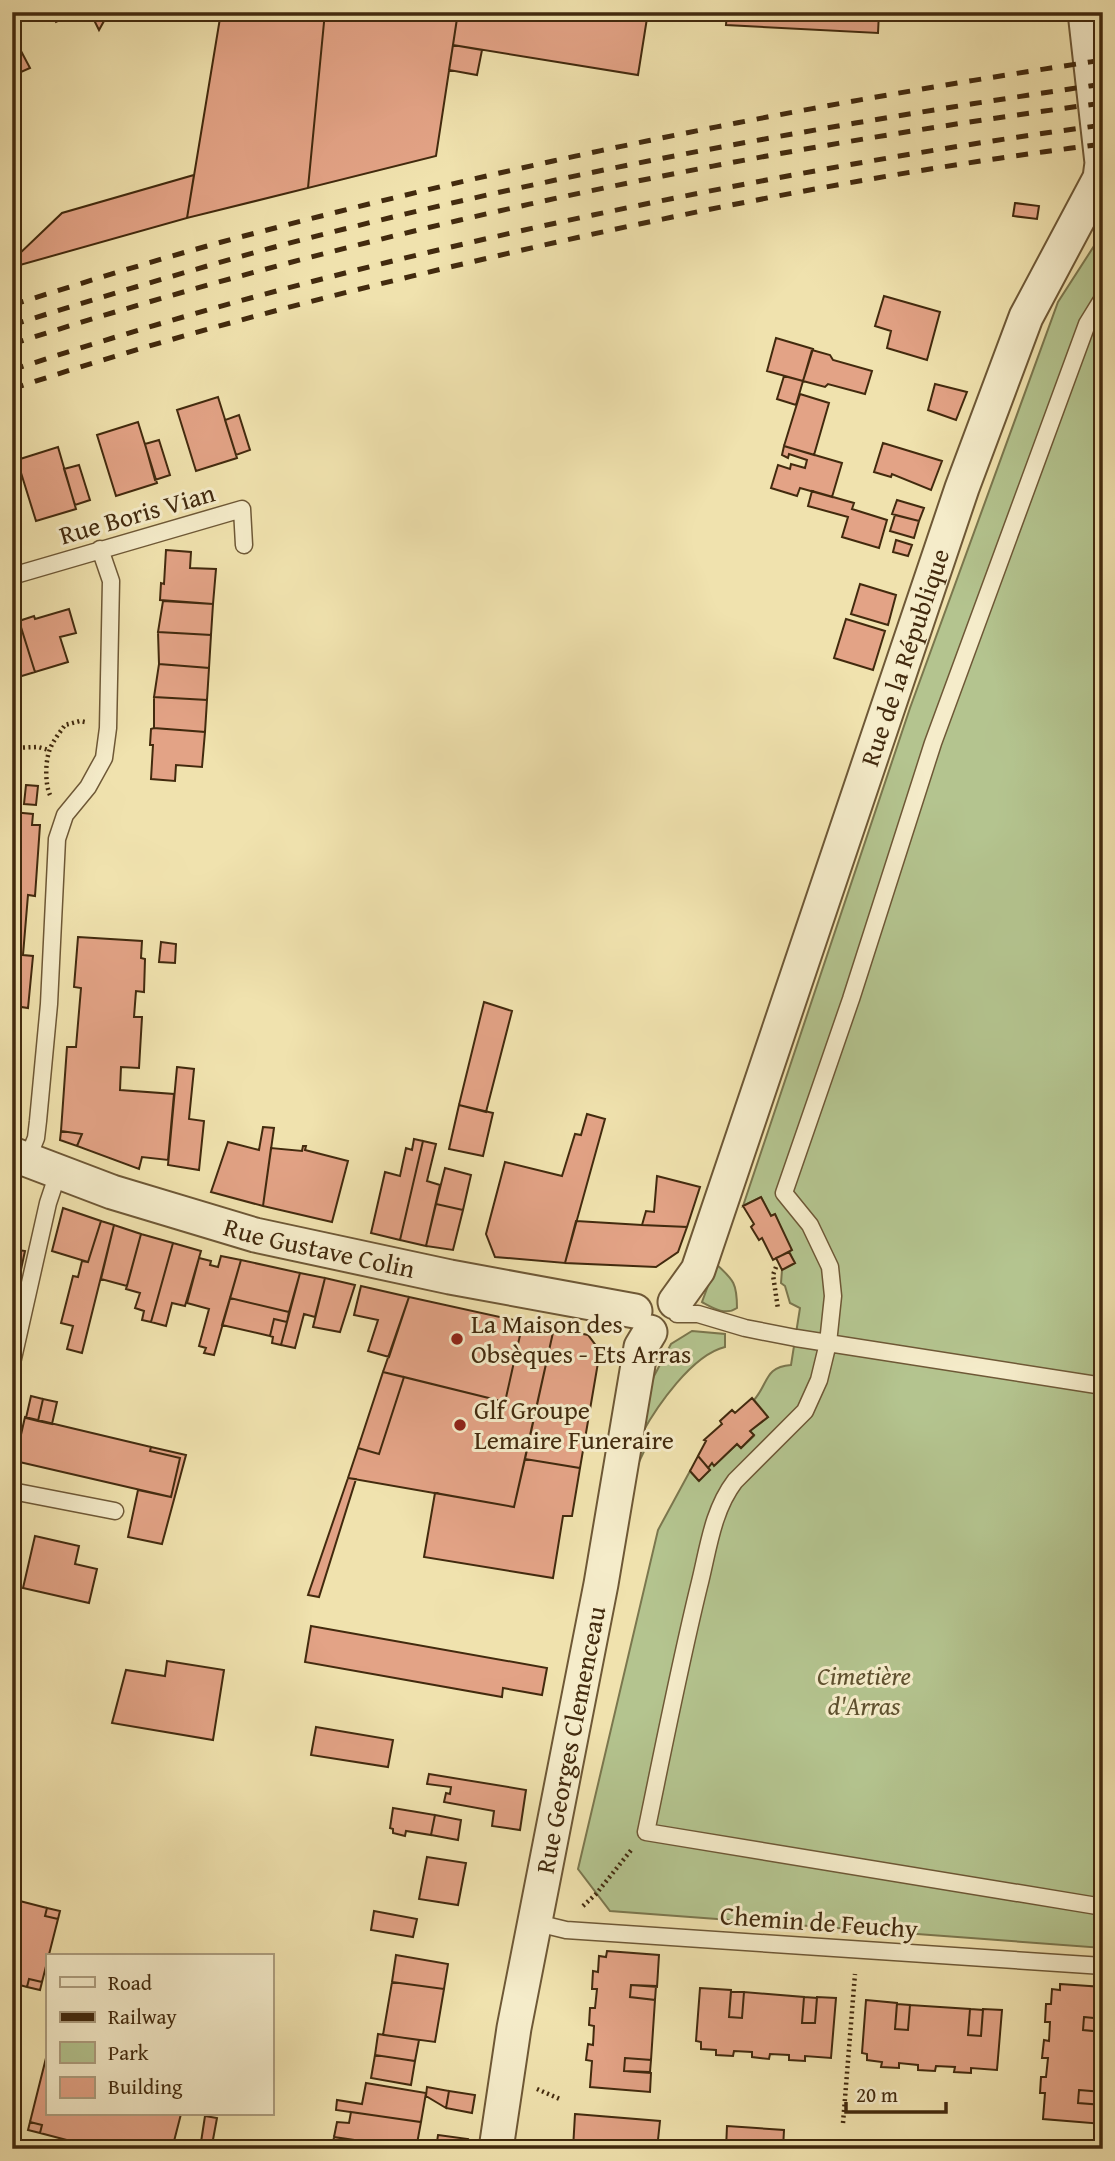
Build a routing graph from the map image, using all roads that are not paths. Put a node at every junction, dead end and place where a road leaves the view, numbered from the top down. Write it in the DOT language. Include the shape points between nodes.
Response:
graph roads {
  1 [pos="1085,12"];
  2 [pos="1103,298"];
  3 [pos="244,545"];
  4 [pos="100,550"];
  5 [pos="12,576"];
  6 [pos="20,1157"];
  7 [pos="58,1173"];
  8 [pos="676,1308"];
  9 [pos="643,1322"];
  10 [pos="828,1343"];
  11 [pos="12,1363"];
  12 [pos="1103,1386"];
  13 [pos="12,1491"];
  14 [pos="115,1511"];
  15 [pos="1103,1907"];
  16 [pos="533,1922"];
  17 [pos="1103,1966"];
  18 [pos="496,2149"];
  1 -- 8 [label="street, Rue de la République" via="1100,178 1049,270 1008,361 698,1270"];
  2 -- 10 [label="lane" via="1087,324 933,743 784,1194 810,1225 830,1267 833,1296"];
  3 -- 4 [label="lane, Rue Boris Vian" via="242,509"];
  4 -- 5 [label="lane, Rue Boris Vian"];
  4 -- 6 [label="lane" via="111,581 108,728 104,758 88,788 65,815 57,839 37,1129"];
  6 -- 7 [label="street, Rue Gustave Colin"];
  7 -- 9 [label="street, Rue Gustave Colin" via="255,1235"];
  7 -- 11 [label="lane"];
  8 -- 9 [label="street, Rue de la République" via="668,1330 658,1333"];
  8 -- 10 [label="lane"];
  9 -- 16 [label="street, Rue Georges Clemenceau" via="601,1584"];
  10 -- 12 [label="lane"];
  10 -- 15 [label="lane" via="805,1411 735,1481 716,1516 646,1832"];
  13 -- 14 [label="lane"];
  16 -- 17 [label="lane, Chemin de Feuchy" via="566,1930"];
  16 -- 18 [label="street, Rue Georges Clemenceau"];
}
